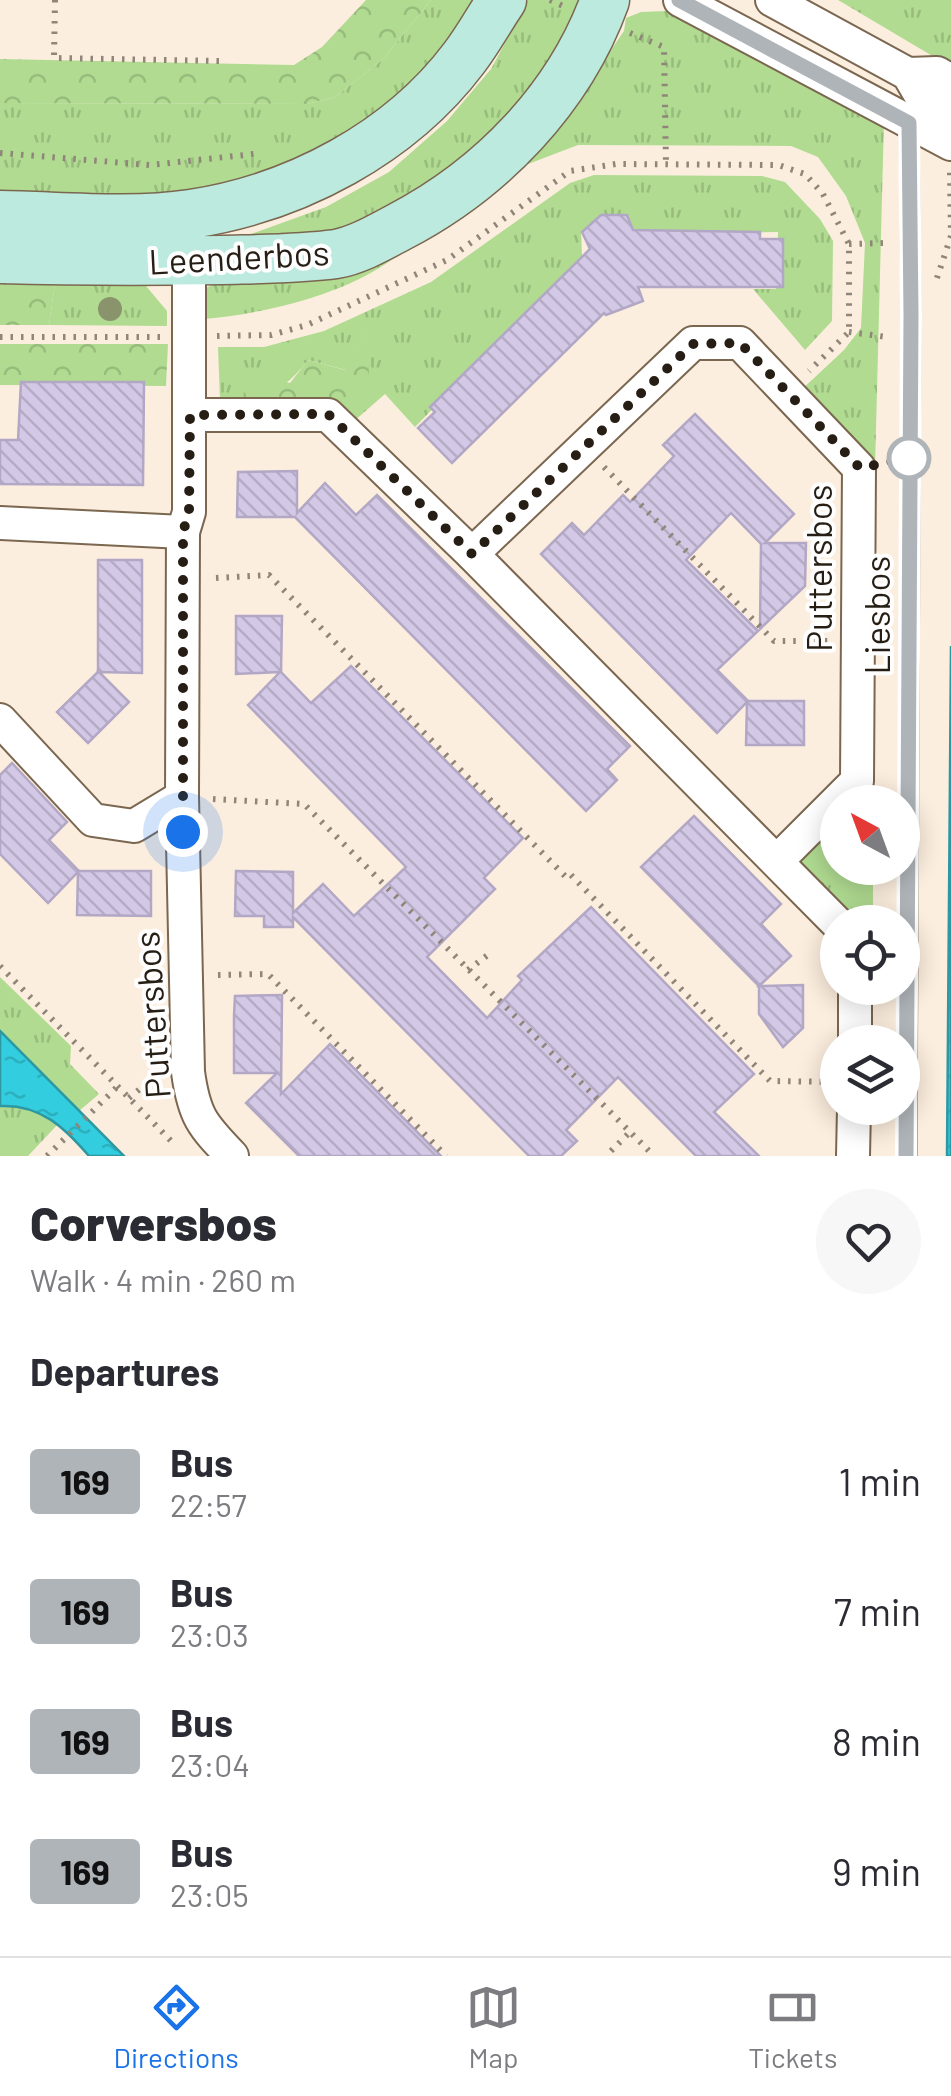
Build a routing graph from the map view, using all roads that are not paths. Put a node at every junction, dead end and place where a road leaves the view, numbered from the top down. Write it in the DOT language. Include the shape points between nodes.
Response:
graph roads {
  1 [pos="502,0"];
  2 [pos="680,0"];
  3 [pos="772,0"];
  4 [pos="601,10"];
  5 [pos="908,74"];
  6 [pos="951,81"];
  7 [pos="951,114"];
  8 [pos="909,123"];
  9 [pos="951,144"];
  10 [pos="0,215"];
  11 [pos="189,237"];
  12 [pos="0,259"];
  13 [pos="190,415"];
  14 [pos="0,523"];
  15 [pos="183,532"];
  16 [pos="472,554"];
  17 [pos="0,720"];
  18 [pos="182,797"];
  19 [pos="777,860"];
  20 [pos="820,905"];
  21 [pos="854,1125"];
  22 [pos="232,1156"];
  23 [pos="853,1156"];
  24 [pos="906,1156"];
  1 -- 11 [label="main road, Leenderbos" via="448,77 377,141 301,182 245,201"];
  2 -- 8 [label="street"];
  3 -- 5 [label="street"];
  4 -- 11 [label="main road, Leenderbos" via="534,121 494,162 412,220 339,254"];
  5 -- 6 [label="street" via="937,73"];
  5 -- 7 [label="street" via="925,103"];
  5 -- 8 [label="lane, Liesbos"];
  8 -- 9 [label="street"];
  8 -- 24 [label="lane, Liesbos"];
  10 -- 11 [label="main road, Leenderbos"];
  11 -- 12 [label="main road, Leenderbos"];
  11 -- 13 [label="street, Puttersbos"];
  13 -- 15 [label="street, Puttersbos"];
  13 -- 16 [label="street" via="328,414"];
  14 -- 15 [label="street"];
  15 -- 18 [label="street, Puttersbos"];
  16 -- 19 [label="street"];
  16 -- 19 [label="street, Puttersbos" via="693,344 740,343 860,468 857,782"];
  17 -- 18 [label="street" via="93,820 134,826"];
  18 -- 22 [label="street, Puttersbos" via="188,1072 193,1105"];
  19 -- 20 [label="street"];
  21 -- 23 [label="street"];
}
